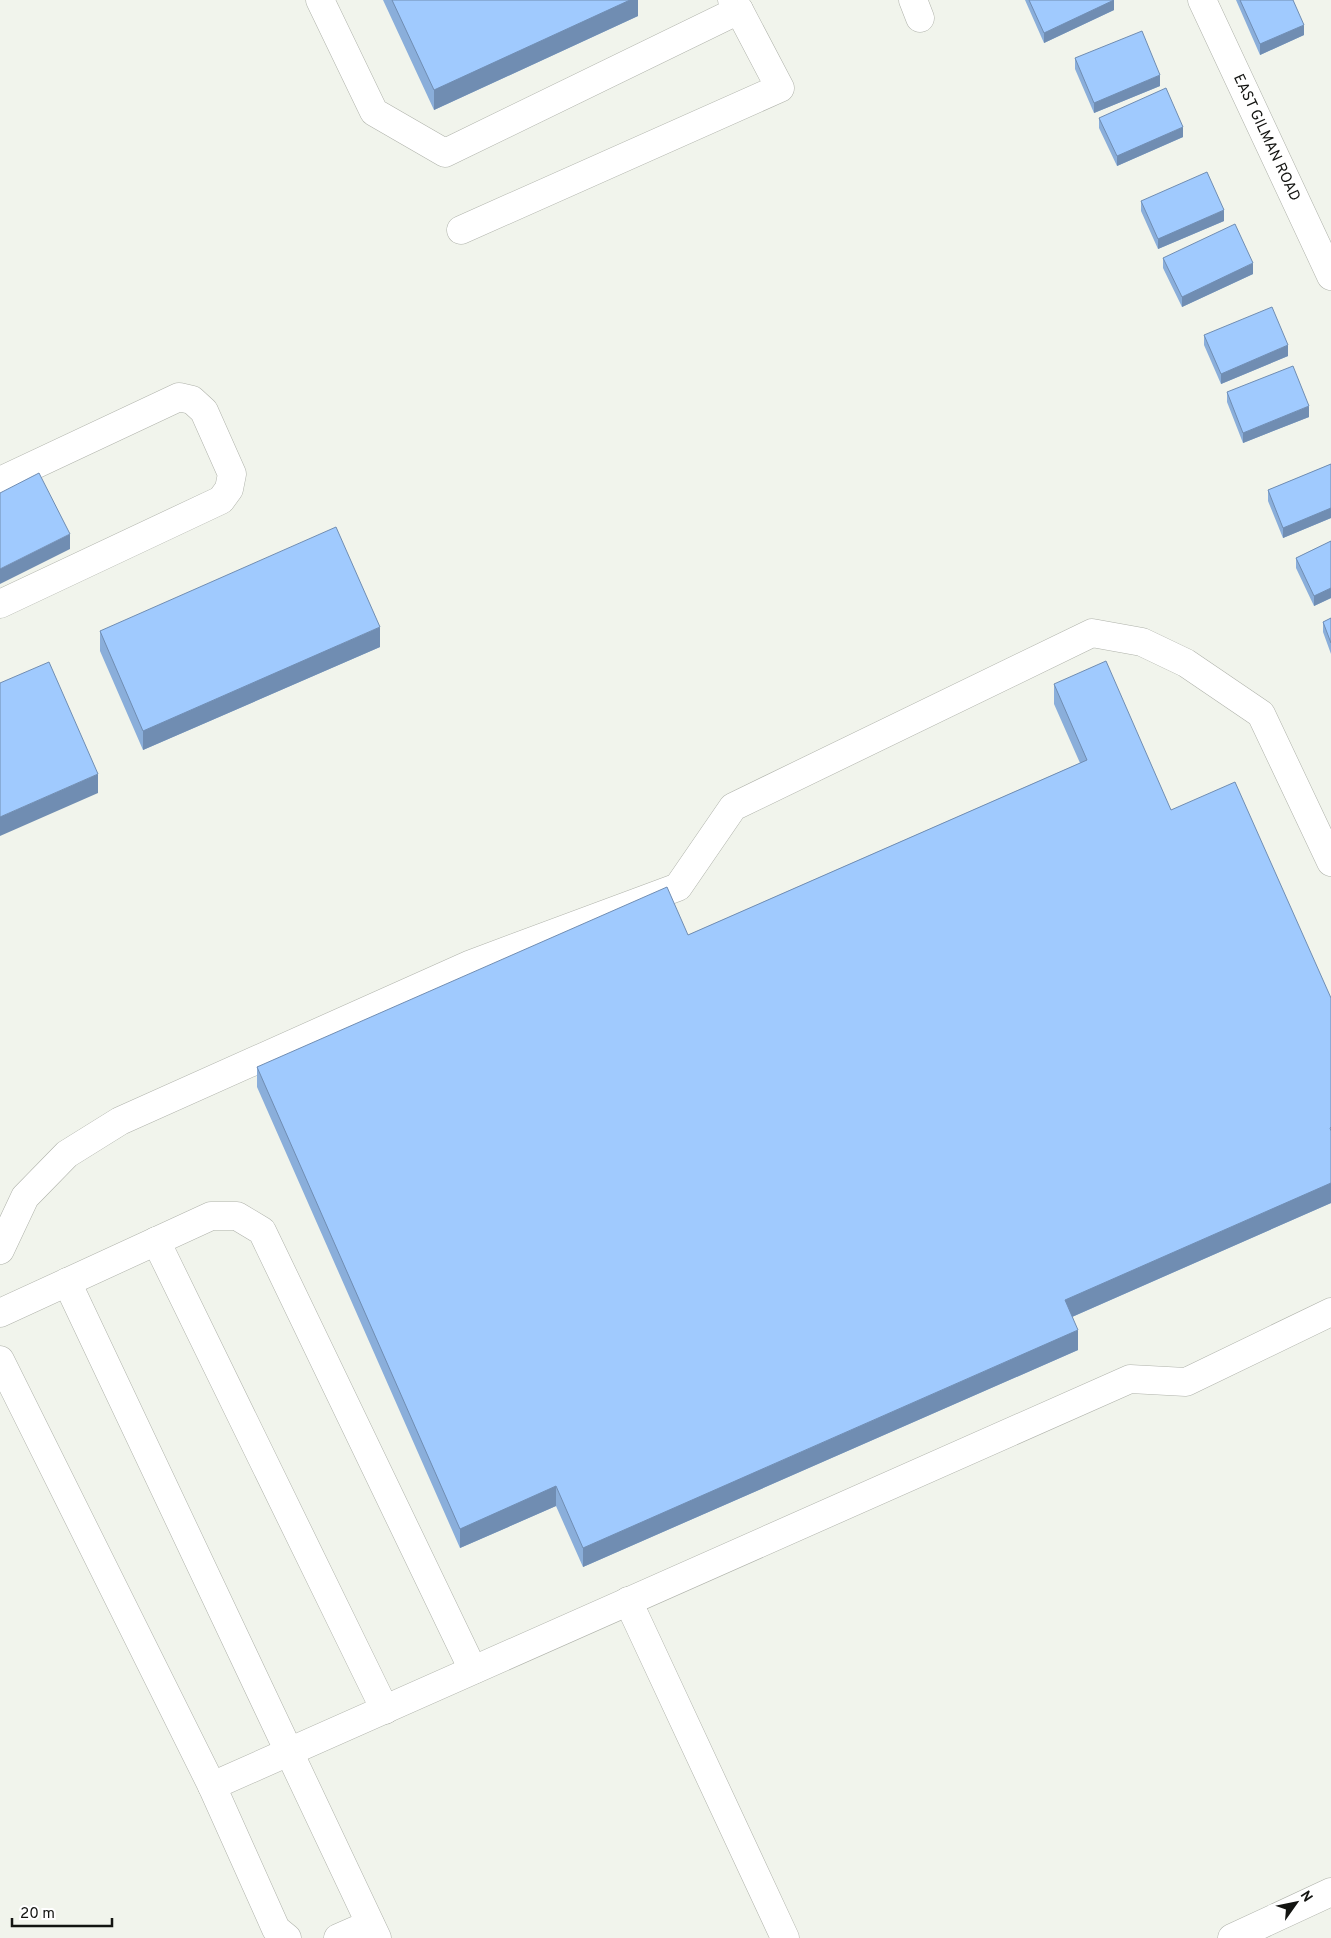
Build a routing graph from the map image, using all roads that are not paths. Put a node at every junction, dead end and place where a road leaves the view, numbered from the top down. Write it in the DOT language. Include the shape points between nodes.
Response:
graph roads {
  1 [pos="320,0"];
  2 [pos="1202,0"];
  3 [pos="736,5"];
  4 [pos="461,230"];
  5 [pos="1331,276"];
  6 [pos="0,481"];
  7 [pos="0,604"];
  8 [pos="1331,862"];
  9 [pos="156,1241"];
  10 [pos="0,1250"];
  11 [pos="67,1282"];
  12 [pos="1331,1312"];
  13 [pos="0,1313"];
  14 [pos="0,1360"];
  15 [pos="628,1601"];
  16 [pos="472,1670"];
  17 [pos="385,1710"];
  18 [pos="288,1752"];
  19 [pos="212,1786"];
  20 [pos="1331,1892"];
  21 [pos="373,1931"];
  22 [pos="287,1938"];
  23 [pos="338,1938"];
  24 [pos="785,1938"];
  25 [pos="1232,1938"];
  1 -- 3 [label="street" via="374,112 444,153"];
  2 -- 5 [label="street, EAST GILMAN ROAD"];
  3 -- 4 [label="street" via="780,88"];
  6 -- 7 [label="street" via="179,397 192,400 204,411 232,474 229,489 222,500"];
  8 -- 10 [label="street" via="1261,714 1186,662 1142,642 1092,633 733,807 678,887 471,964 120,1121 67,1154 25,1197"];
  9 -- 11 [label="street"];
  9 -- 16 [label="street" via="211,1216 237,1216 262,1231"];
  9 -- 17 [label="street"];
  11 -- 13 [label="street"];
  11 -- 18 [label="street"];
  12 -- 15 [label="street" via="1186,1382 1130,1379"];
  14 -- 19 [label="street"];
  15 -- 16 [label="street"];
  15 -- 24 [label="street"];
  16 -- 17 [label="street"];
  17 -- 18 [label="street"];
  18 -- 19 [label="street"];
  18 -- 21 [label="street"];
  19 -- 22 [label="street" via="276,1929"];
  20 -- 25 [label="street"];
  21 -- 23 [label="street"];
}
